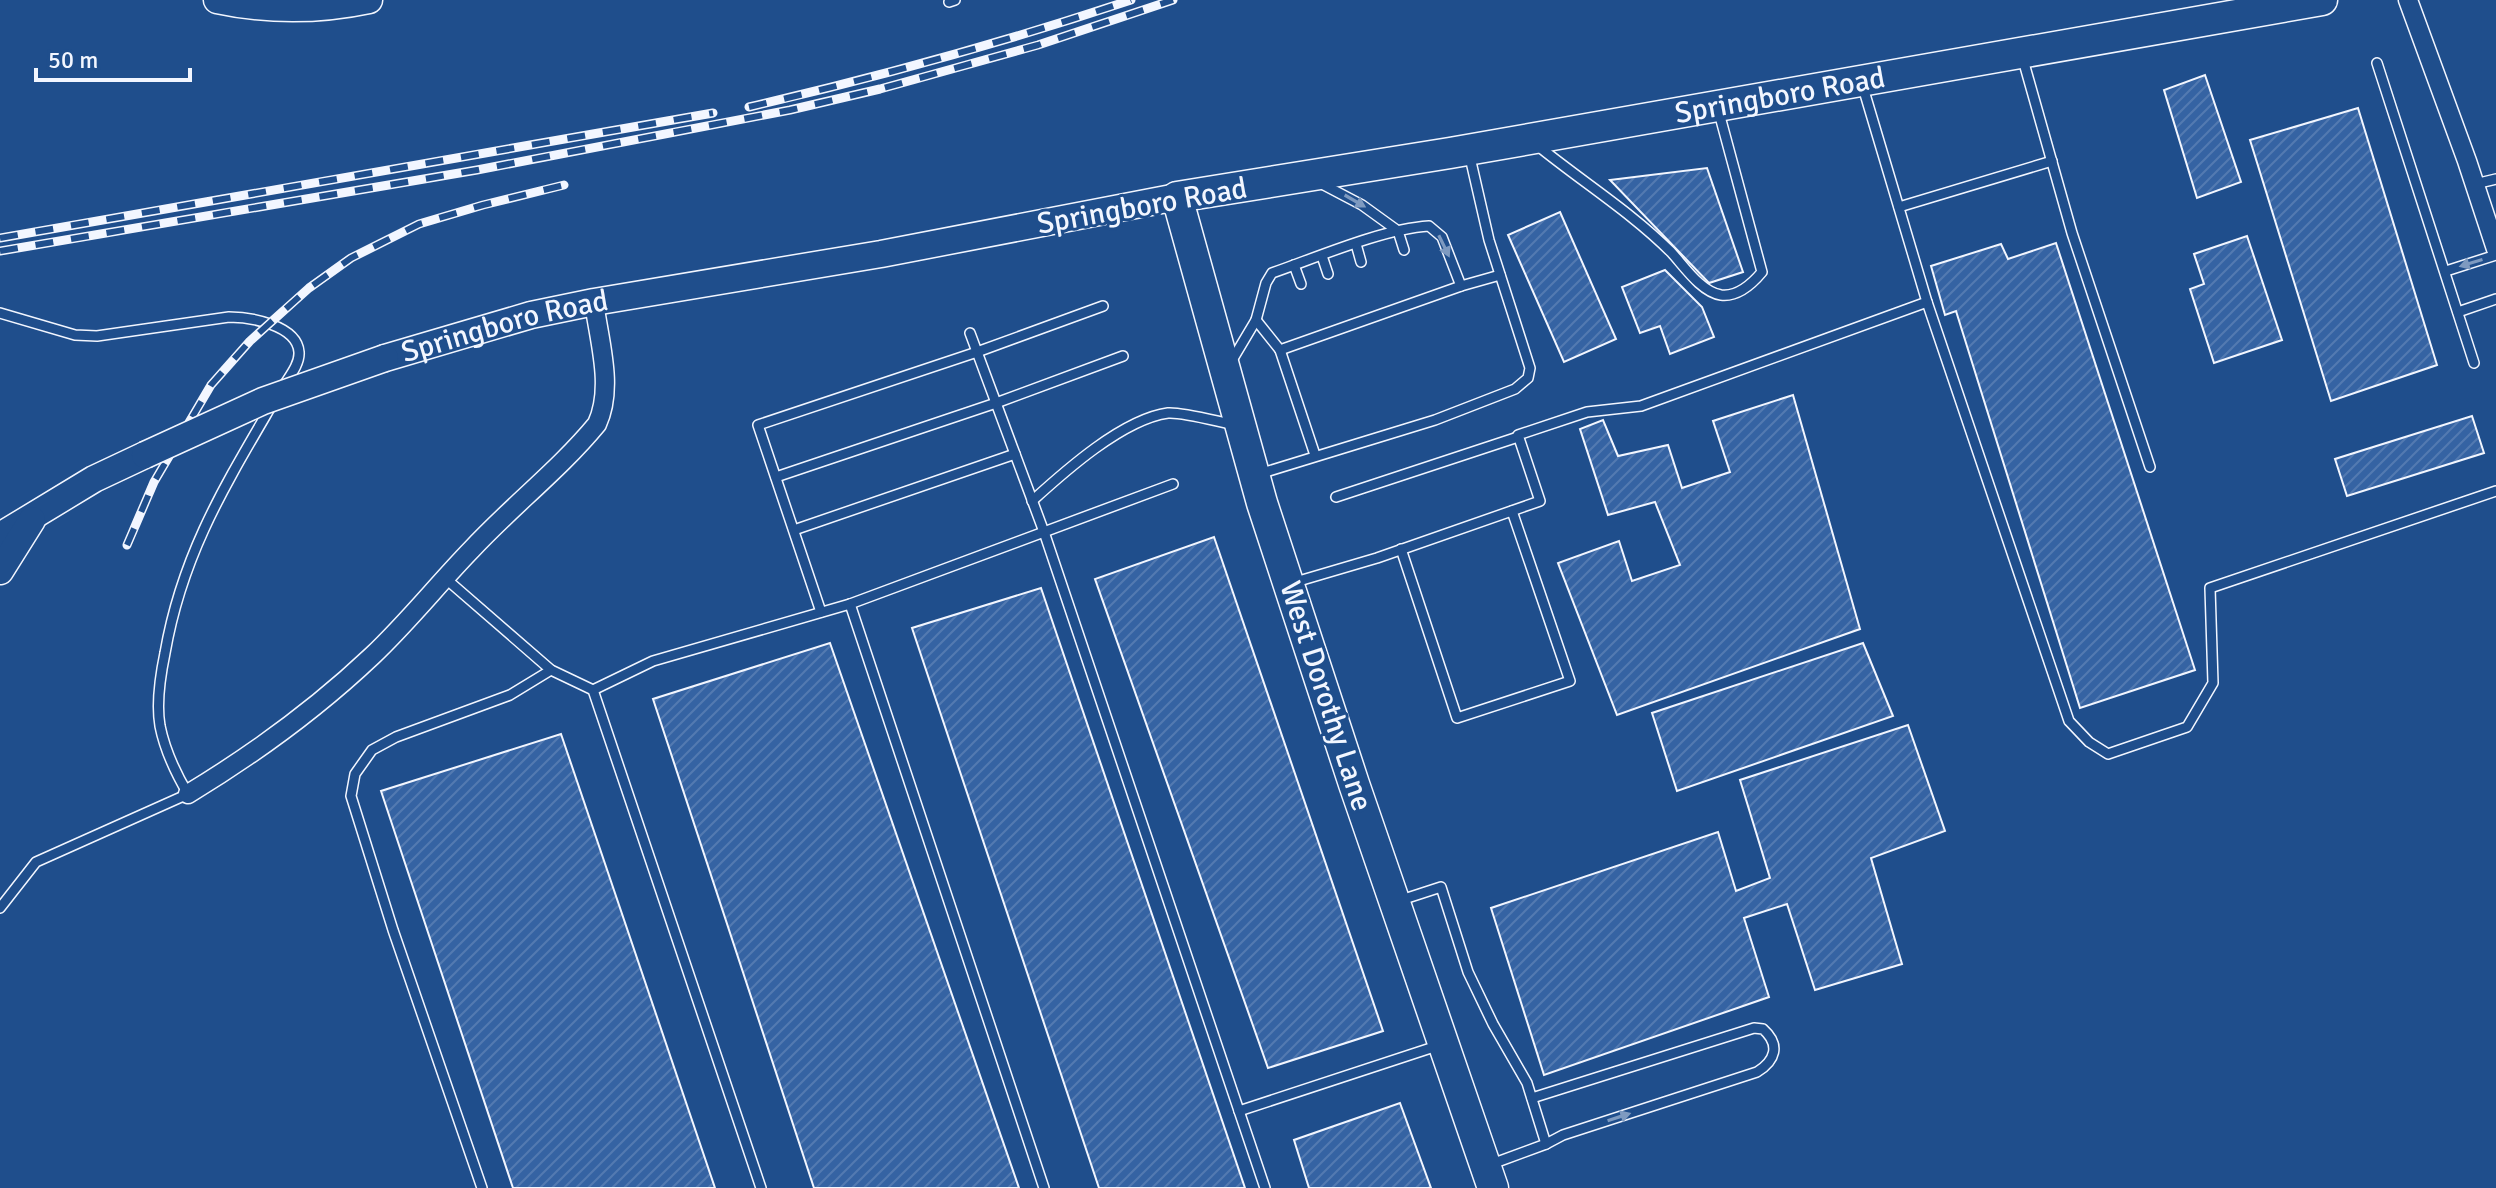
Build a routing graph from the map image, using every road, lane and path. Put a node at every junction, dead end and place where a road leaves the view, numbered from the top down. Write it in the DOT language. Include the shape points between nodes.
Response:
graph roads {
  1 [pos="217,0"];
  2 [pos="2322,0"];
  3 [pos="2408,0"];
  4 [pos="361,1"];
  5 [pos="2021,53"];
  6 [pos="2377,63"];
  7 [pos="1861,81"];
  8 [pos="1717,105"];
  9 [pos="1530,138"];
  10 [pos="1468,150"];
  11 [pos="2052,161"];
  12 [pos="1308,177"];
  13 [pos="2496,179"];
  14 [pos="2475,184"];
  15 [pos="1177,197"];
  16 [pos="1899,207"];
  17 [pos="1398,231"];
  18 [pos="1356,244"];
  19 [pos="1404,250"];
  20 [pos="2496,252"];
  21 [pos="1322,256"];
  22 [pos="1361,262"];
  23 [pos="1294,265"];
  24 [pos="2446,271"];
  25 [pos="1328,274"];
  26 [pos="1500,275"];
  27 [pos="1301,284"];
  28 [pos="1461,286"];
  29 [pos="1418,289"];
  30 [pos="2496,299"];
  31 [pos="1421,300"];
  32 [pos="594,302"];
  33 [pos="1927,302"];
  34 [pos="1103,306"];
  35 [pos="2458,312"];
  36 [pos="0,313"];
  37 [pos="1343,313"];
  38 [pos="1256,320"];
  39 [pos="1314,324"];
  40 [pos="1347,326"];
  41 [pos="970,333"];
  42 [pos="1319,336"];
  43 [pos="1280,350"];
  44 [pos="977,352"];
  45 [pos="1123,356"];
  46 [pos="2474,363"];
  47 [pos="1225,372"];
  48 [pos="996,403"];
  49 [pos="1240,426"];
  50 [pos="1518,437"];
  51 [pos="1015,454"];
  52 [pos="1315,455"];
  53 [pos="2150,467"];
  54 [pos="1255,475"];
  55 [pos="776,477"];
  56 [pos="1173,484"];
  57 [pos="2496,491"];
  58 [pos="1336,497"];
  59 [pos="1032,501"];
  60 [pos="1512,511"];
  61 [pos="36,513"];
  62 [pos="794,530"];
  63 [pos="1044,532"];
  64 [pos="0,536"];
  65 [pos="1401,549"];
  66 [pos="0,571"];
  67 [pos="445,578"];
  68 [pos="1289,584"];
  69 [pos="850,604"];
  70 [pos="821,612"];
  71 [pos="551,670"];
  72 [pos="593,690"];
  73 [pos="188,794"];
  74 [pos="1395,902"];
  75 [pos="0,908"];
  76 [pos="1444,1044"];
  77 [pos="1532,1098"];
  78 [pos="1239,1111"];
  79 [pos="1546,1144"];
  80 [pos="1489,1177"];
  81 [pos="482,1188"];
  82 [pos="761,1188"];
  83 [pos="1044,1188"];
  84 [pos="1265,1188"];
  1 -- 4 [label="main road" via="277,9"];
  2 -- 5 [label="main road, Springboro Road"];
  3 -- 14 [label="street"];
  5 -- 7 [label="main road, Springboro Road"];
  5 -- 11 [label="lane"];
  6 -- 24 [label="lane"];
  7 -- 8 [label="main road, Springboro Road"];
  7 -- 16 [label="lane"];
  8 -- 9 [label="main road, Springboro Road"];
  8 -- 9 [label="lane" via="1762,272 1736,293 1708,291 1661,242"];
  9 -- 10 [label="main road, Springboro Road"];
  10 -- 12 [label="main road, Springboro Road"];
  10 -- 26 [label="lane"];
  11 -- 16 [label="lane"];
  11 -- 53 [label="lane"];
  12 -- 15 [label="main road, Springboro Road"];
  12 -- 17 [label="lane, one-way"];
  13 -- 14 [label="lane"];
  14 -- 20 [label="street"];
  15 -- 32 [label="main road, Springboro Road"];
  15 -- 47 [label="main road, West Dorothy Lane"];
  16 -- 33 [label="lane"];
  17 -- 18 [label="lane"];
  17 -- 19 [label="lane"];
  17 -- 28 [label="lane, one-way" via="1429,226 1442,237"];
  18 -- 21 [label="lane"];
  18 -- 22 [label="lane"];
  20 -- 24 [label="lane, one-way"];
  21 -- 23 [label="lane"];
  21 -- 25 [label="lane"];
  23 -- 27 [label="lane"];
  23 -- 38 [label="lane" via="1272,273"];
  24 -- 35 [label="lane"];
  26 -- 28 [label="lane"];
  26 -- 52 [label="lane" via="1530,368 1528,378 1515,389 1435,420"];
  28 -- 31 [label="lane"];
  29 -- 31 [label="lane"];
  30 -- 35 [label="lane"];
  31 -- 40 [label="lane" via="1378,309"];
  32 -- 61 [label="main road, Springboro Road, bridge" via="385,358 263,401 94,479"];
  32 -- 67 [label="street" via="606,390 597,424"];
  33 -- 50 [label="lane" via="1641,406 1587,412"];
  33 -- 57 [label="lane" via="2069,721 2108,754 2187,727 2213,683 2210,588"];
  34 -- 44 [label="lane"];
  35 -- 46 [label="lane"];
  36 -- 73 [label="lane" via="75,335 97,336 244,317 270,323 297,344 298,361 198,539 169,628 158,711 170,761"];
  37 -- 40 [label="lane"];
  38 -- 43 [label="lane"];
  38 -- 47 [label="lane"];
  39 -- 42 [label="lane"];
  40 -- 42 [label="lane"];
  41 -- 44 [label="lane"];
  42 -- 43 [label="lane"];
  43 -- 52 [label="lane"];
  44 -- 48 [label="lane"];
  44 -- 55 [label="lane" via="758,425"];
  45 -- 48 [label="lane"];
  47 -- 49 [label="main road, West Dorothy Lane"];
  48 -- 51 [label="lane"];
  48 -- 55 [label="lane"];
  49 -- 54 [label="main road, West Dorothy Lane"];
  49 -- 59 [label="lane" via="1170,413 1139,422 1069,467"];
  50 -- 58 [label="lane"];
  50 -- 60 [label="lane" via="1540,501"];
  51 -- 59 [label="lane"];
  51 -- 62 [label="lane"];
  52 -- 54 [label="lane"];
  54 -- 68 [label="main road, West Dorothy Lane"];
  55 -- 62 [label="lane"];
  56 -- 63 [label="lane"];
  59 -- 63 [label="lane"];
  60 -- 65 [label="lane"];
  60 -- 65 [label="lane" via="1570,681 1457,718"];
  61 -- 64 [label="main road, Springboro Road"];
  61 -- 66 [label="main road"];
  62 -- 70 [label="lane"];
  63 -- 69 [label="lane"];
  63 -- 78 [label="lane"];
  65 -- 68 [label="lane"];
  67 -- 71 [label="lane"];
  67 -- 73 [label="street" via="333,692"];
  68 -- 74 [label="main road, West Dorothy Lane"];
  69 -- 70 [label="lane"];
  69 -- 83 [label="lane"];
  70 -- 72 [label="lane" via="653,661"];
  71 -- 72 [label="lane"];
  71 -- 81 [label="lane" via="510,695 372,750 355,774 351,796"];
  72 -- 82 [label="lane"];
  73 -- 75 [label="lane" via="36,862"];
  74 -- 76 [label="main road, West Dorothy Lane"];
  74 -- 77 [label="lane" via="1441,887 1468,972"];
  76 -- 78 [label="lane"];
  76 -- 80 [label="main road, West Dorothy Lane"];
  77 -- 79 [label="lane"];
  79 -- 77 [label="lane, one-way" via="1757,1072 1770,1064 1773,1043 1763,1029 1754,1028"];
  78 -- 84 [label="lane"];
  79 -- 80 [label="lane"];
}
